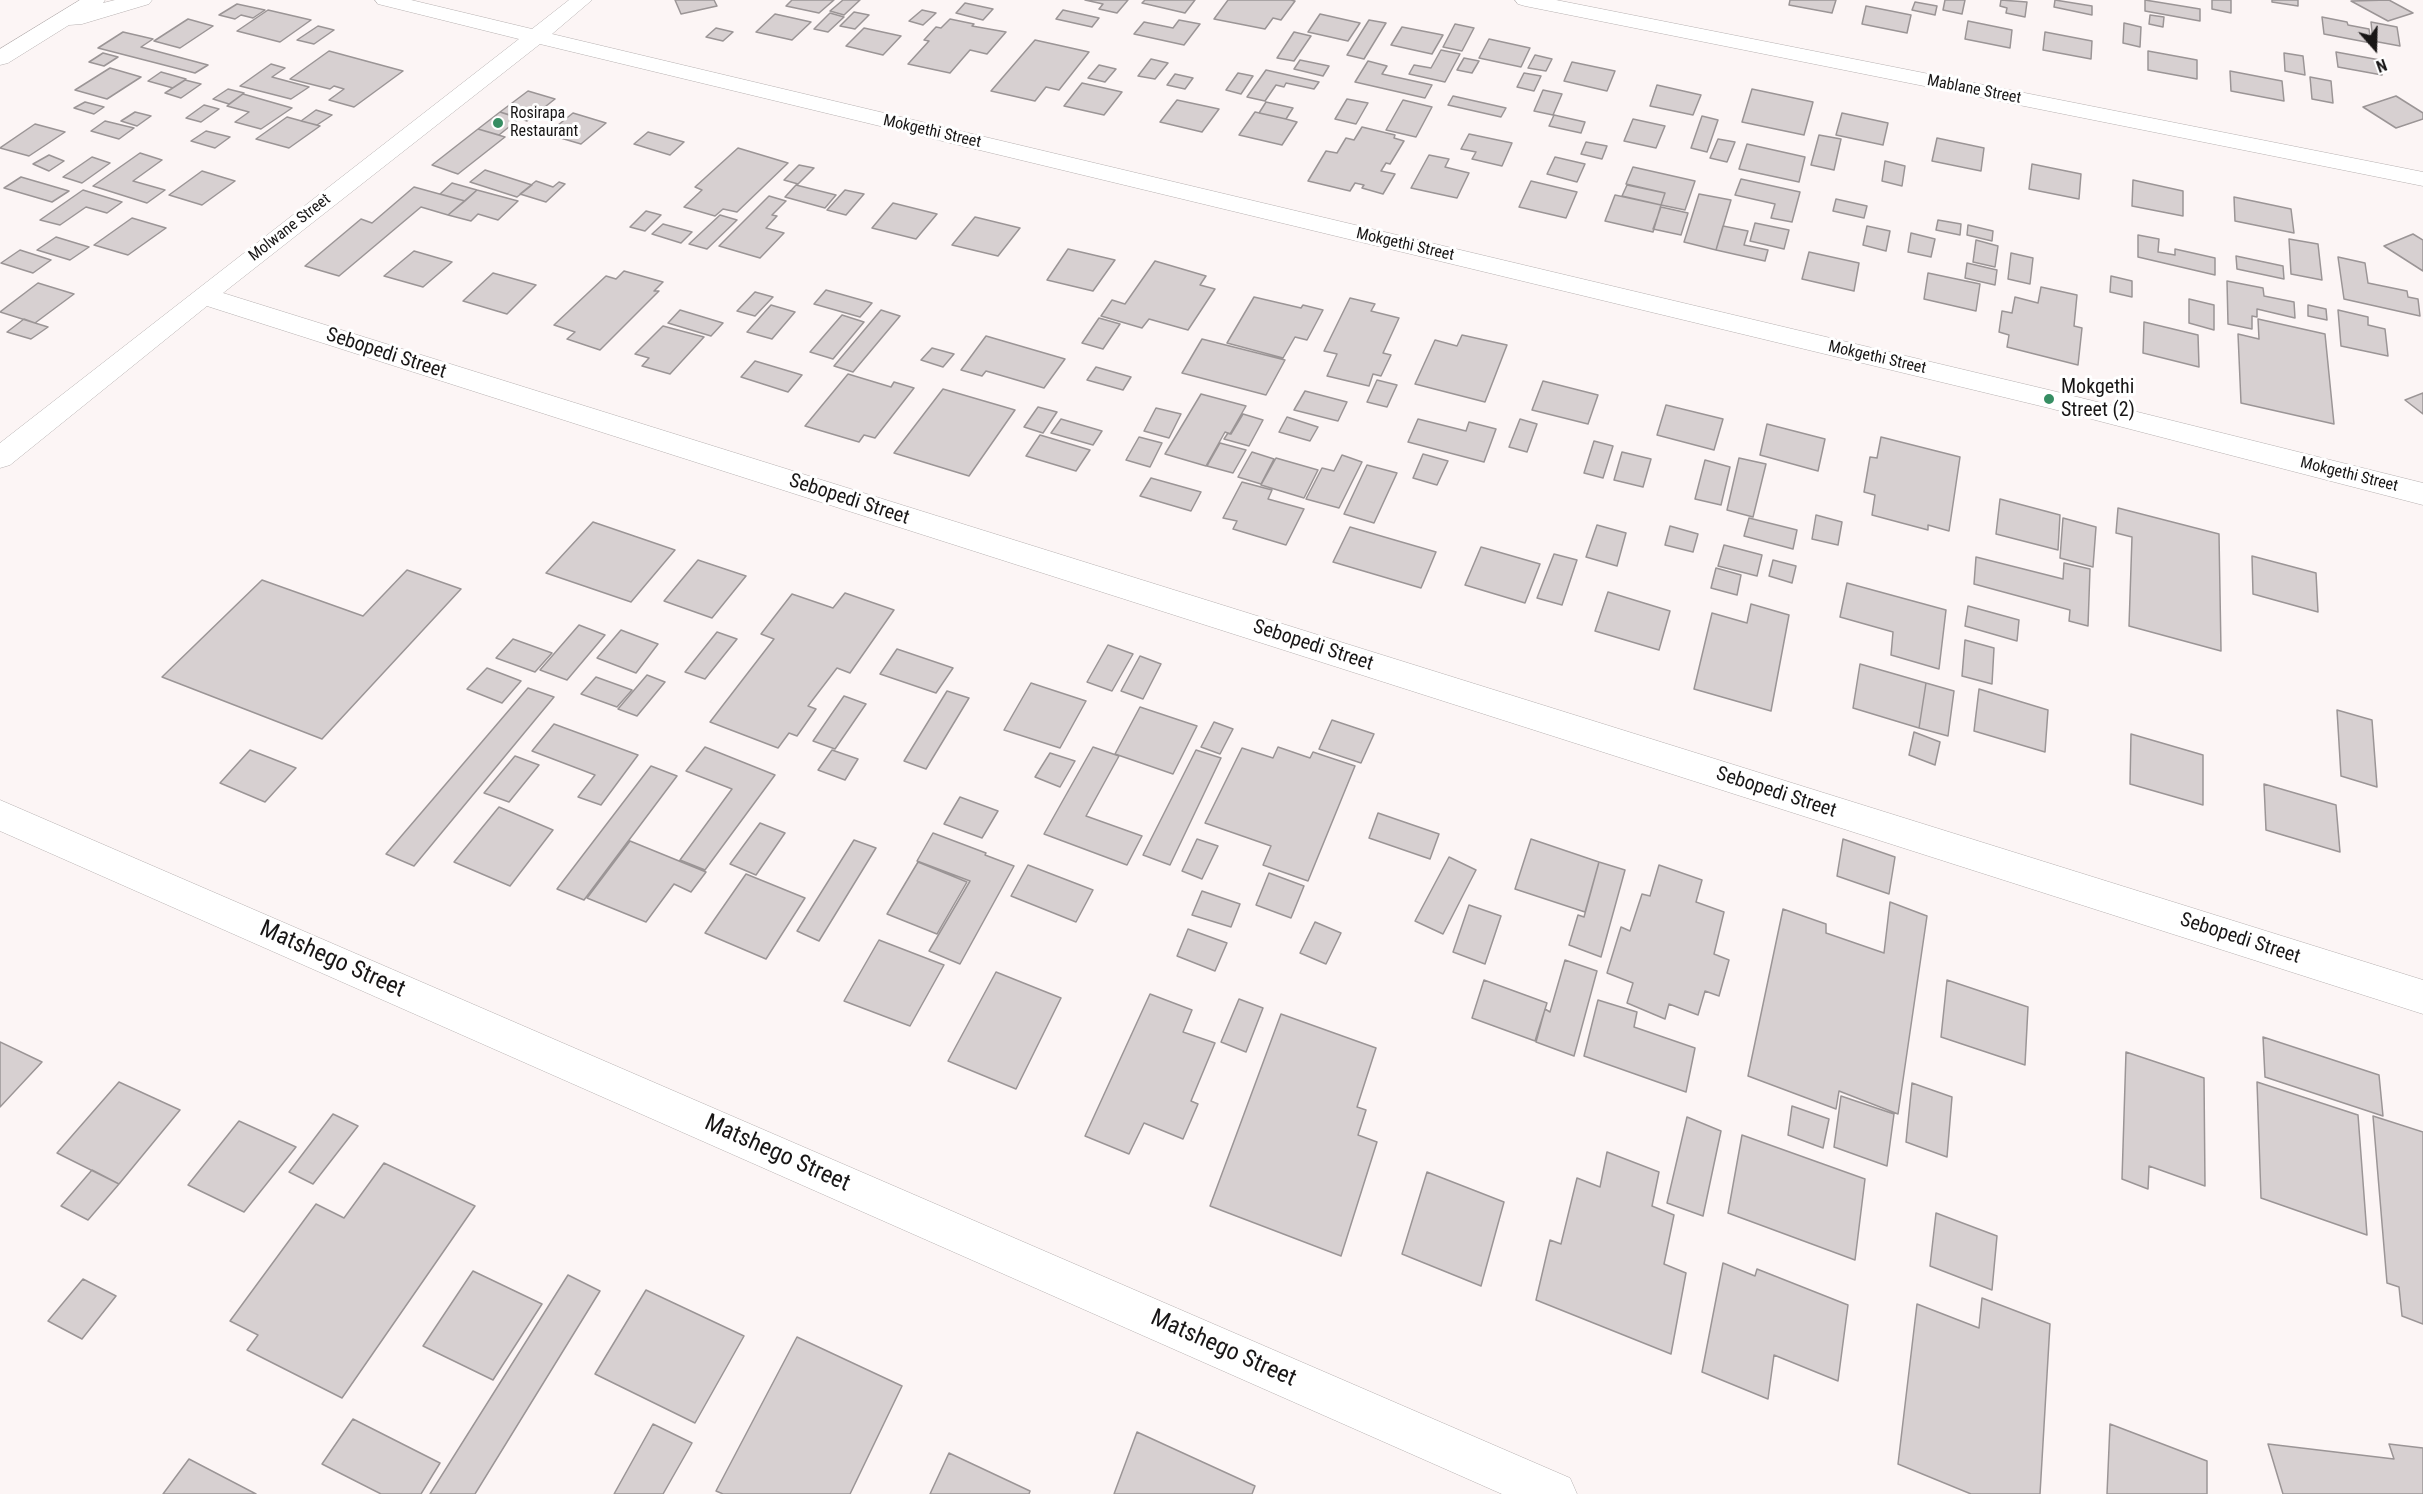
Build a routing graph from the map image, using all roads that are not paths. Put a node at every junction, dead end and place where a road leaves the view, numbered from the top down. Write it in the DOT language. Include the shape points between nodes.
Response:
graph roads {
  1 [pos="95,0"];
  2 [pos="142,0"];
  3 [pos="385,0"];
  4 [pos="582,0"];
  5 [pos="1525,0"];
  6 [pos="44,31"];
  7 [pos="535,37"];
  8 [pos="0,58"];
  9 [pos="2423,179"];
  10 [pos="203,296"];
  11 [pos="0,458"];
  12 [pos="2423,494"];
  13 [pos="0,815"];
  14 [pos="2423,997"];
  15 [pos="1554,1494"];
  1 -- 6 [label="street"];
  2 -- 6 [label="street"];
  3 -- 7 [label="street, Mokgethi Street"];
  4 -- 7 [label="street, Molwane Street"];
  5 -- 9 [label="street, Mablane Street"];
  6 -- 8 [label="street"];
  7 -- 10 [label="street, Molwane Street"];
  7 -- 12 [label="street, Mokgethi Street" via="2049,399"];
  10 -- 11 [label="street, Molwane Street"];
  10 -- 14 [label="street, Sebopedi Street"];
  13 -- 15 [label="street, Matshego Street"];
}
